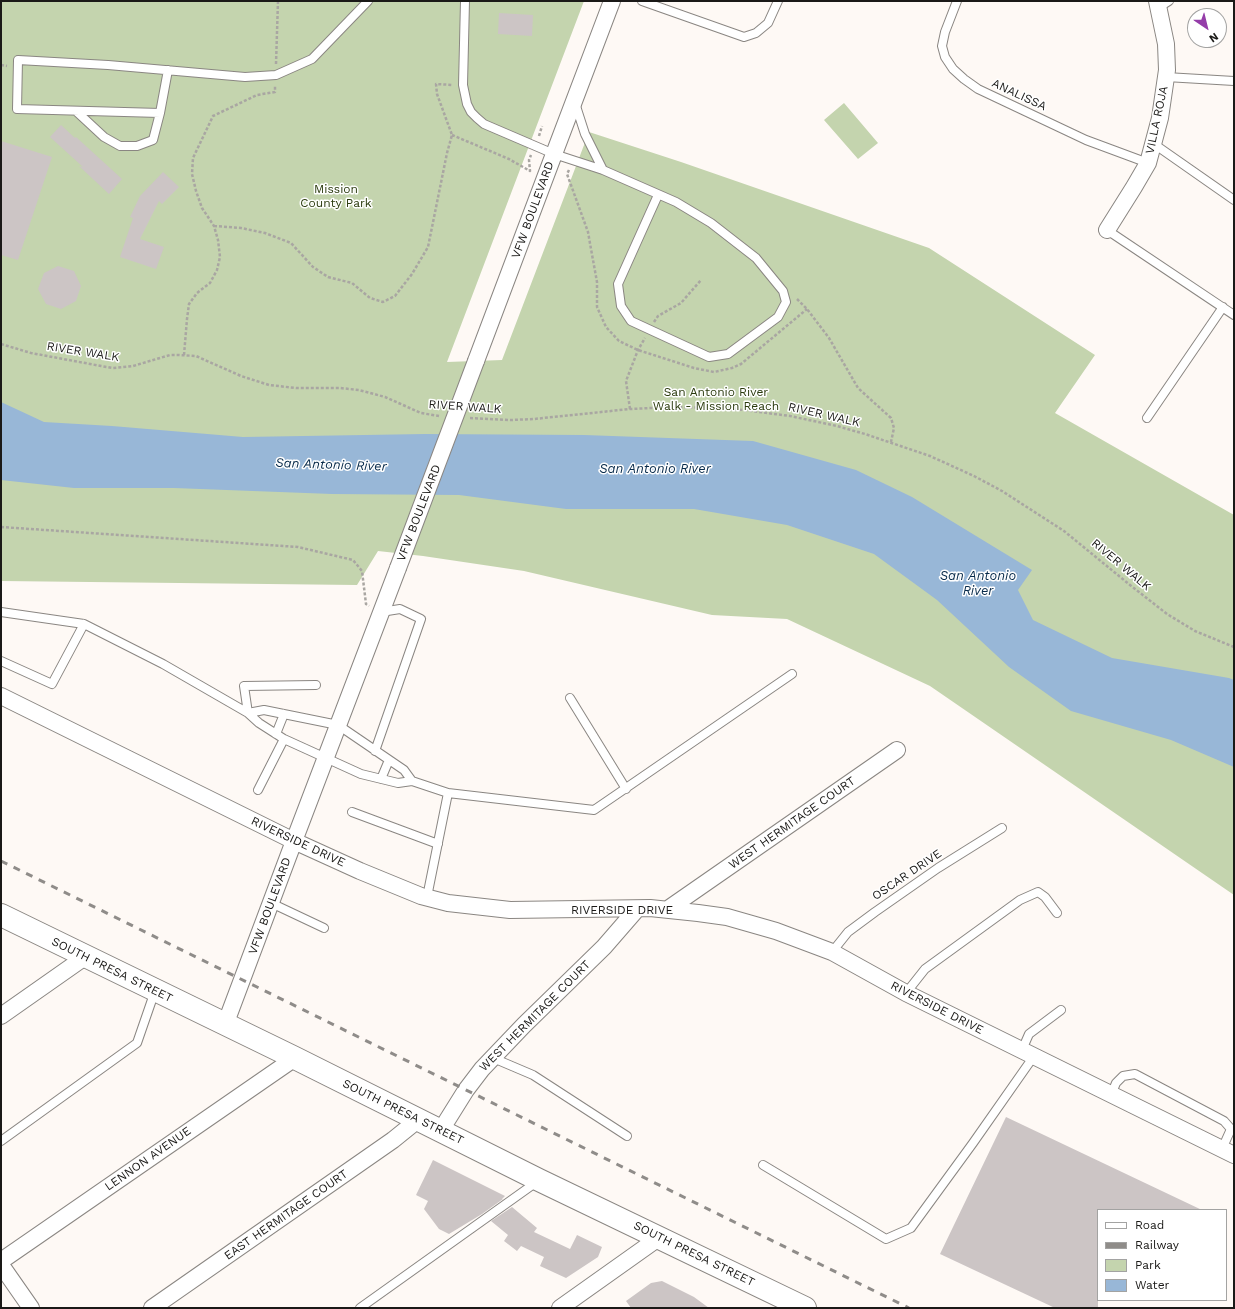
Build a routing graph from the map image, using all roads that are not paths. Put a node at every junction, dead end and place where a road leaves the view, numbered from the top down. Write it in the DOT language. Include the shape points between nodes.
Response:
graph roads {
  1 [pos="368,1"];
  2 [pos="465,1"];
  3 [pos="612,1"];
  4 [pos="642,1"];
  5 [pos="778,1"];
  6 [pos="957,1"];
  7 [pos="1161,3"];
  8 [pos="168,70"];
  9 [pos="1166,77"];
  10 [pos="1234,81"];
  11 [pos="574,100"];
  12 [pos="76,111"];
  13 [pos="160,113"];
  14 [pos="1154,144"];
  15 [pos="554,154"];
  16 [pos="1148,163"];
  17 [pos="603,170"];
  18 [pos="658,195"];
  19 [pos="1234,200"];
  20 [pos="1107,230"];
  21 [pos="1223,307"];
  22 [pos="1234,315"];
  23 [pos="1148,418"];
  24 [pos="1,612"];
  25 [pos="381,612"];
  26 [pos="84,624"];
  27 [pos="1,661"];
  28 [pos="792,674"];
  29 [pos="316,684"];
  30 [pos="1,696"];
  31 [pos="570,698"];
  32 [pos="248,713"];
  33 [pos="284,714"];
  34 [pos="338,725"];
  35 [pos="276,734"];
  36 [pos="284,739"];
  37 [pos="897,750"];
  38 [pos="375,751"];
  39 [pos="325,758"];
  40 [pos="389,760"];
  41 [pos="381,779"];
  42 [pos="412,781"];
  43 [pos="626,789"];
  44 [pos="258,790"];
  45 [pos="448,793"];
  46 [pos="352,812"];
  47 [pos="1002,828"];
  48 [pos="294,841"];
  49 [pos="438,844"];
  50 [pos="427,897"];
  51 [pos="271,903"];
  52 [pos="637,909"];
  53 [pos="668,909"];
  54 [pos="1057,913"];
  55 [pos="1,915"];
  56 [pos="324,928"];
  57 [pos="832,952"];
  58 [pos="85,957"];
  59 [pos="155,991"];
  60 [pos="906,993"];
  61 [pos="1061,1010"];
  62 [pos="1,1016"];
  63 [pos="225,1025"];
  64 [pos="1028,1053"];
  65 [pos="295,1058"];
  66 [pos="493,1058"];
  67 [pos="1111,1094"];
  68 [pos="419,1119"];
  69 [pos="441,1130"];
  70 [pos="627,1136"];
  71 [pos="1,1140"];
  72 [pos="1228,1152"];
  73 [pos="763,1165"];
  74 [pos="539,1180"];
  75 [pos="660,1237"];
  76 [pos="1,1261"];
  77 [pos="1,1265"];
  78 [pos="31,1308"];
  79 [pos="152,1308"];
  80 [pos="360,1308"];
  81 [pos="560,1308"];
  82 [pos="805,1308"];
  1 -- 8 [label="lane" via="312,59 276,75 245,77"];
  2 -- 15 [label="lane" via="463,86 471,112 484,124"];
  3 -- 11 [label="street, VFW BOULEVARD"];
  4 -- 5 [label="lane" via="744,37 756,33 768,23"];
  6 -- 16 [label="lane, ANALISSA" via="942,46 945,57 964,79 1086,140"];
  7 -- 9 [label="street, VILLA ROJA" via="1166,44"];
  8 -- 12 [label="lane" via="18,60 17,109"];
  8 -- 13 [label="lane"];
  9 -- 10 [label="lane"];
  9 -- 14 [label="street, VILLA ROJA"];
  11 -- 15 [label="street, VFW BOULEVARD"];
  11 -- 17 [label="lane" via="585,134"];
  12 -- 13 [label="lane"];
  12 -- 13 [label="lane" via="104,137 120,146 137,146 153,140"];
  14 -- 16 [label="street, VILLA ROJA"];
  14 -- 19 [label="lane"];
  15 -- 17 [label="lane"];
  15 -- 25 [label="street, VFW BOULEVARD, bridge"];
  16 -- 20 [label="street, VILLA ROJA"];
  17 -- 18 [label="lane"];
  18 -- 18 [label="lane" via="676,202 711,223 756,258 783,290 786,302 778,317 728,354 709,357 631,321 621,306 618,284"];
  20 -- 21 [label="lane"];
  21 -- 22 [label="lane"];
  21 -- 23 [label="lane"];
  24 -- 26 [label="lane"];
  25 -- 34 [label="street, VFW BOULEVARD"];
  25 -- 38 [label="lane" via="400,609 421,619"];
  26 -- 27 [label="lane" via="52,684"];
  26 -- 32 [label="lane" via="163,664"];
  28 -- 43 [label="lane"];
  29 -- 32 [label="lane" via="244,686"];
  30 -- 48 [label="street, RIVERSIDE DRIVE"];
  31 -- 43 [label="lane"];
  32 -- 33 [label="lane" via="264,710"];
  32 -- 35 [label="lane"];
  33 -- 34 [label="lane"];
  33 -- 35 [label="lane"];
  34 -- 38 [label="lane"];
  34 -- 39 [label="street, VFW BOULEVARD"];
  35 -- 36 [label="lane"];
  36 -- 39 [label="lane"];
  36 -- 44 [label="lane"];
  37 -- 53 [label="street, WEST HERMITAGE COURT"];
  38 -- 40 [label="lane"];
  39 -- 41 [label="lane" via="361,774"];
  39 -- 48 [label="street, VFW BOULEVARD"];
  40 -- 41 [label="lane"];
  40 -- 42 [label="lane" via="404,770"];
  41 -- 42 [label="lane" via="398,783"];
  42 -- 45 [label="lane"];
  43 -- 45 [label="lane" via="594,810"];
  45 -- 49 [label="lane"];
  46 -- 49 [label="lane"];
  47 -- 57 [label="lane, OSCAR DRIVE" via="875,912 848,932"];
  48 -- 50 [label="street, RIVERSIDE DRIVE" via="360,872"];
  48 -- 51 [label="street, VFW BOULEVARD"];
  49 -- 50 [label="lane"];
  50 -- 52 [label="street, RIVERSIDE DRIVE" via="448,903 510,910"];
  51 -- 56 [label="lane"];
  51 -- 63 [label="street, VFW BOULEVARD"];
  52 -- 53 [label="street, RIVERSIDE DRIVE"];
  52 -- 66 [label="street, WEST HERMITAGE COURT" via="604,947"];
  53 -- 57 [label="street, RIVERSIDE DRIVE" via="727,917 776,931"];
  54 -- 60 [label="lane" via="1038,892 1020,900 925,969"];
  55 -- 58 [label="main road, SOUTH PRESA STREET"];
  57 -- 60 [label="street, RIVERSIDE DRIVE"];
  58 -- 59 [label="main road, SOUTH PRESA STREET"];
  58 -- 62 [label="street"];
  59 -- 63 [label="main road, SOUTH PRESA STREET"];
  59 -- 71 [label="lane" via="137,1044"];
  60 -- 64 [label="street, RIVERSIDE DRIVE"];
  61 -- 64 [label="lane" via="1029,1034"];
  63 -- 65 [label="main road, SOUTH PRESA STREET"];
  64 -- 67 [label="street, RIVERSIDE DRIVE"];
  64 -- 73 [label="lane" via="973,1143 911,1228 886,1239"];
  65 -- 68 [label="main road, SOUTH PRESA STREET"];
  65 -- 76 [label="street, LENNON AVENUE"];
  66 -- 69 [label="street, WEST HERMITAGE COURT" via="466,1090"];
  66 -- 70 [label="lane" via="533,1075"];
  67 -- 72 [label="street, RIVERSIDE DRIVE"];
  67 -- 72 [label="lane" via="1123,1076 1135,1074 1224,1121 1231,1129"];
  68 -- 69 [label="main road, SOUTH PRESA STREET"];
  68 -- 79 [label="street, EAST HERMITAGE COURT" via="393,1140"];
  69 -- 74 [label="main road, SOUTH PRESA STREET"];
  74 -- 75 [label="main road, SOUTH PRESA STREET"];
  74 -- 80 [label="lane"];
  75 -- 81 [label="street"];
  75 -- 82 [label="main road, SOUTH PRESA STREET"];
  77 -- 78 [label="street"];
}
